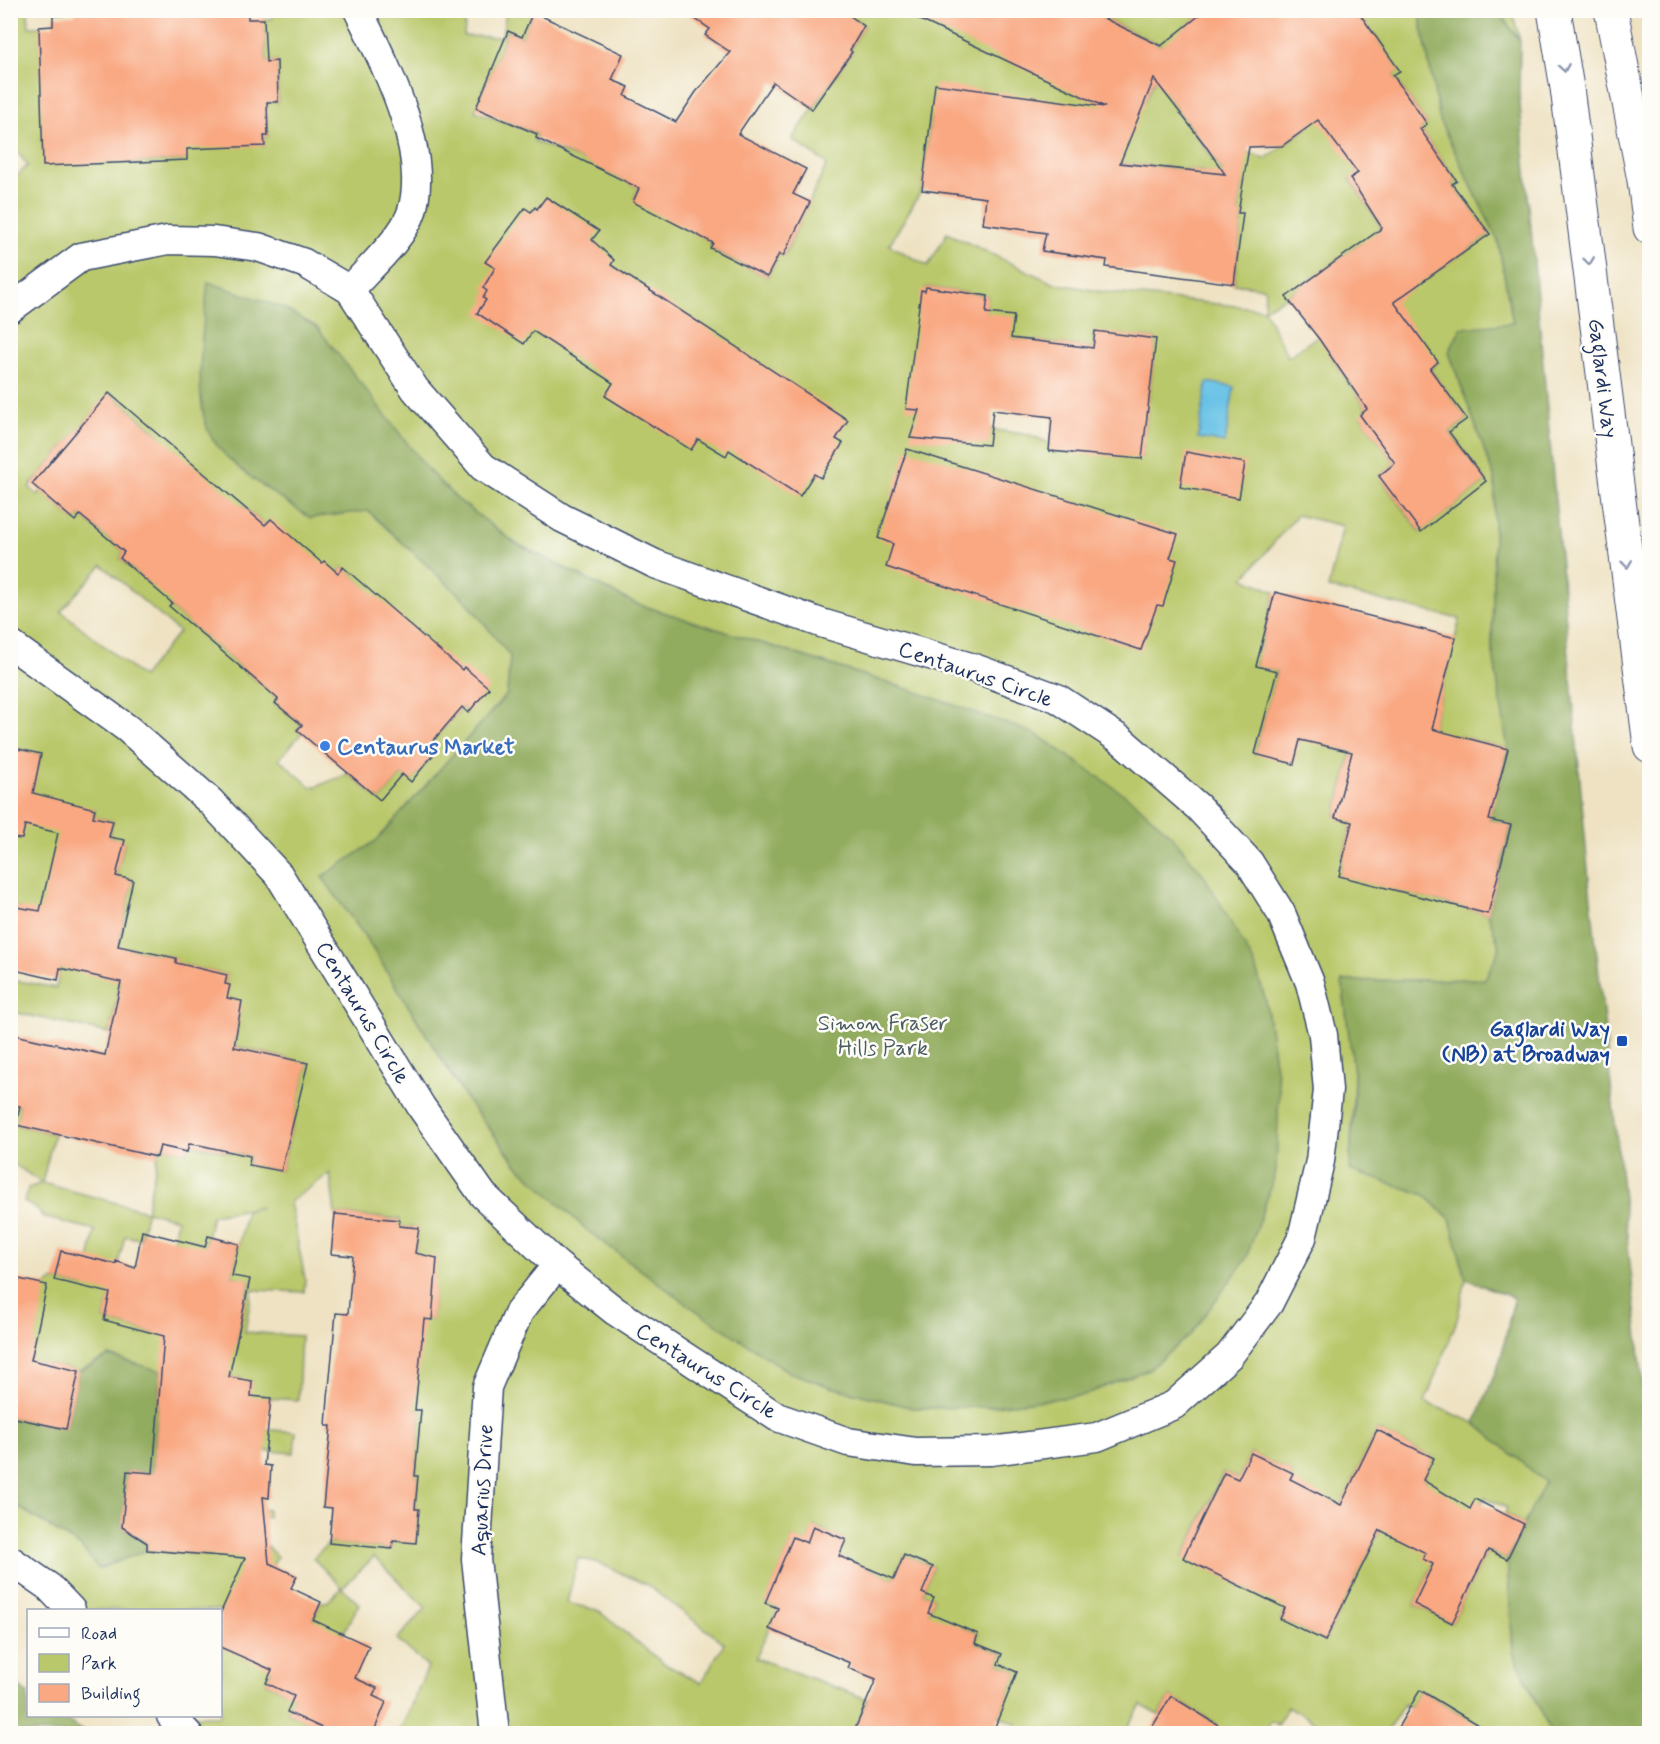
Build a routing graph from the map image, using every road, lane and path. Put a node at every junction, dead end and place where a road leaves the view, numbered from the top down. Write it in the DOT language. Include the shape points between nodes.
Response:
graph roads {
  1 [pos="358,10"];
  2 [pos="1554,10"];
  3 [pos="1611,10"];
  4 [pos="1650,228"];
  5 [pos="350,290"];
  6 [pos="10,309"];
  7 [pos="10,644"];
  8 [pos="1650,746"];
  9 [pos="557,1265"];
  10 [pos="10,1560"];
  11 [pos="69,1609"];
  12 [pos="172,1717"];
  13 [pos="188,1734"];
  14 [pos="495,1734"];
  1 -- 5 [label="street" via="384,63 414,147 415,188 412,212"];
  2 -- 8 [label="main road, Gaglardi Way, one-way"];
  3 -- 4 [label="main road"];
  5 -- 6 [label="street, Centaurus Circle" via="317,268 258,247 168,240 81,257"];
  5 -- 9 [label="street, Centaurus Circle" via="415,388 483,467 562,518 654,564 821,623 974,668 1057,698 1121,740 1198,807 1249,862 1281,913 1310,983 1323,1035 1328,1090 1320,1161 1302,1238 1269,1304 1229,1356 1174,1405 1096,1437 991,1451 916,1452 848,1442 777,1417 635,1326"];
  7 -- 9 [label="street, Centaurus Circle" via="128,729 211,802 279,875 422,1108 483,1195"];
  9 -- 14 [label="street, Aquarius Drive" via="519,1312 486,1387 476,1559"];
  10 -- 11 [label="street" via="49,1587"];
  12 -- 13 [label="street"];
}
